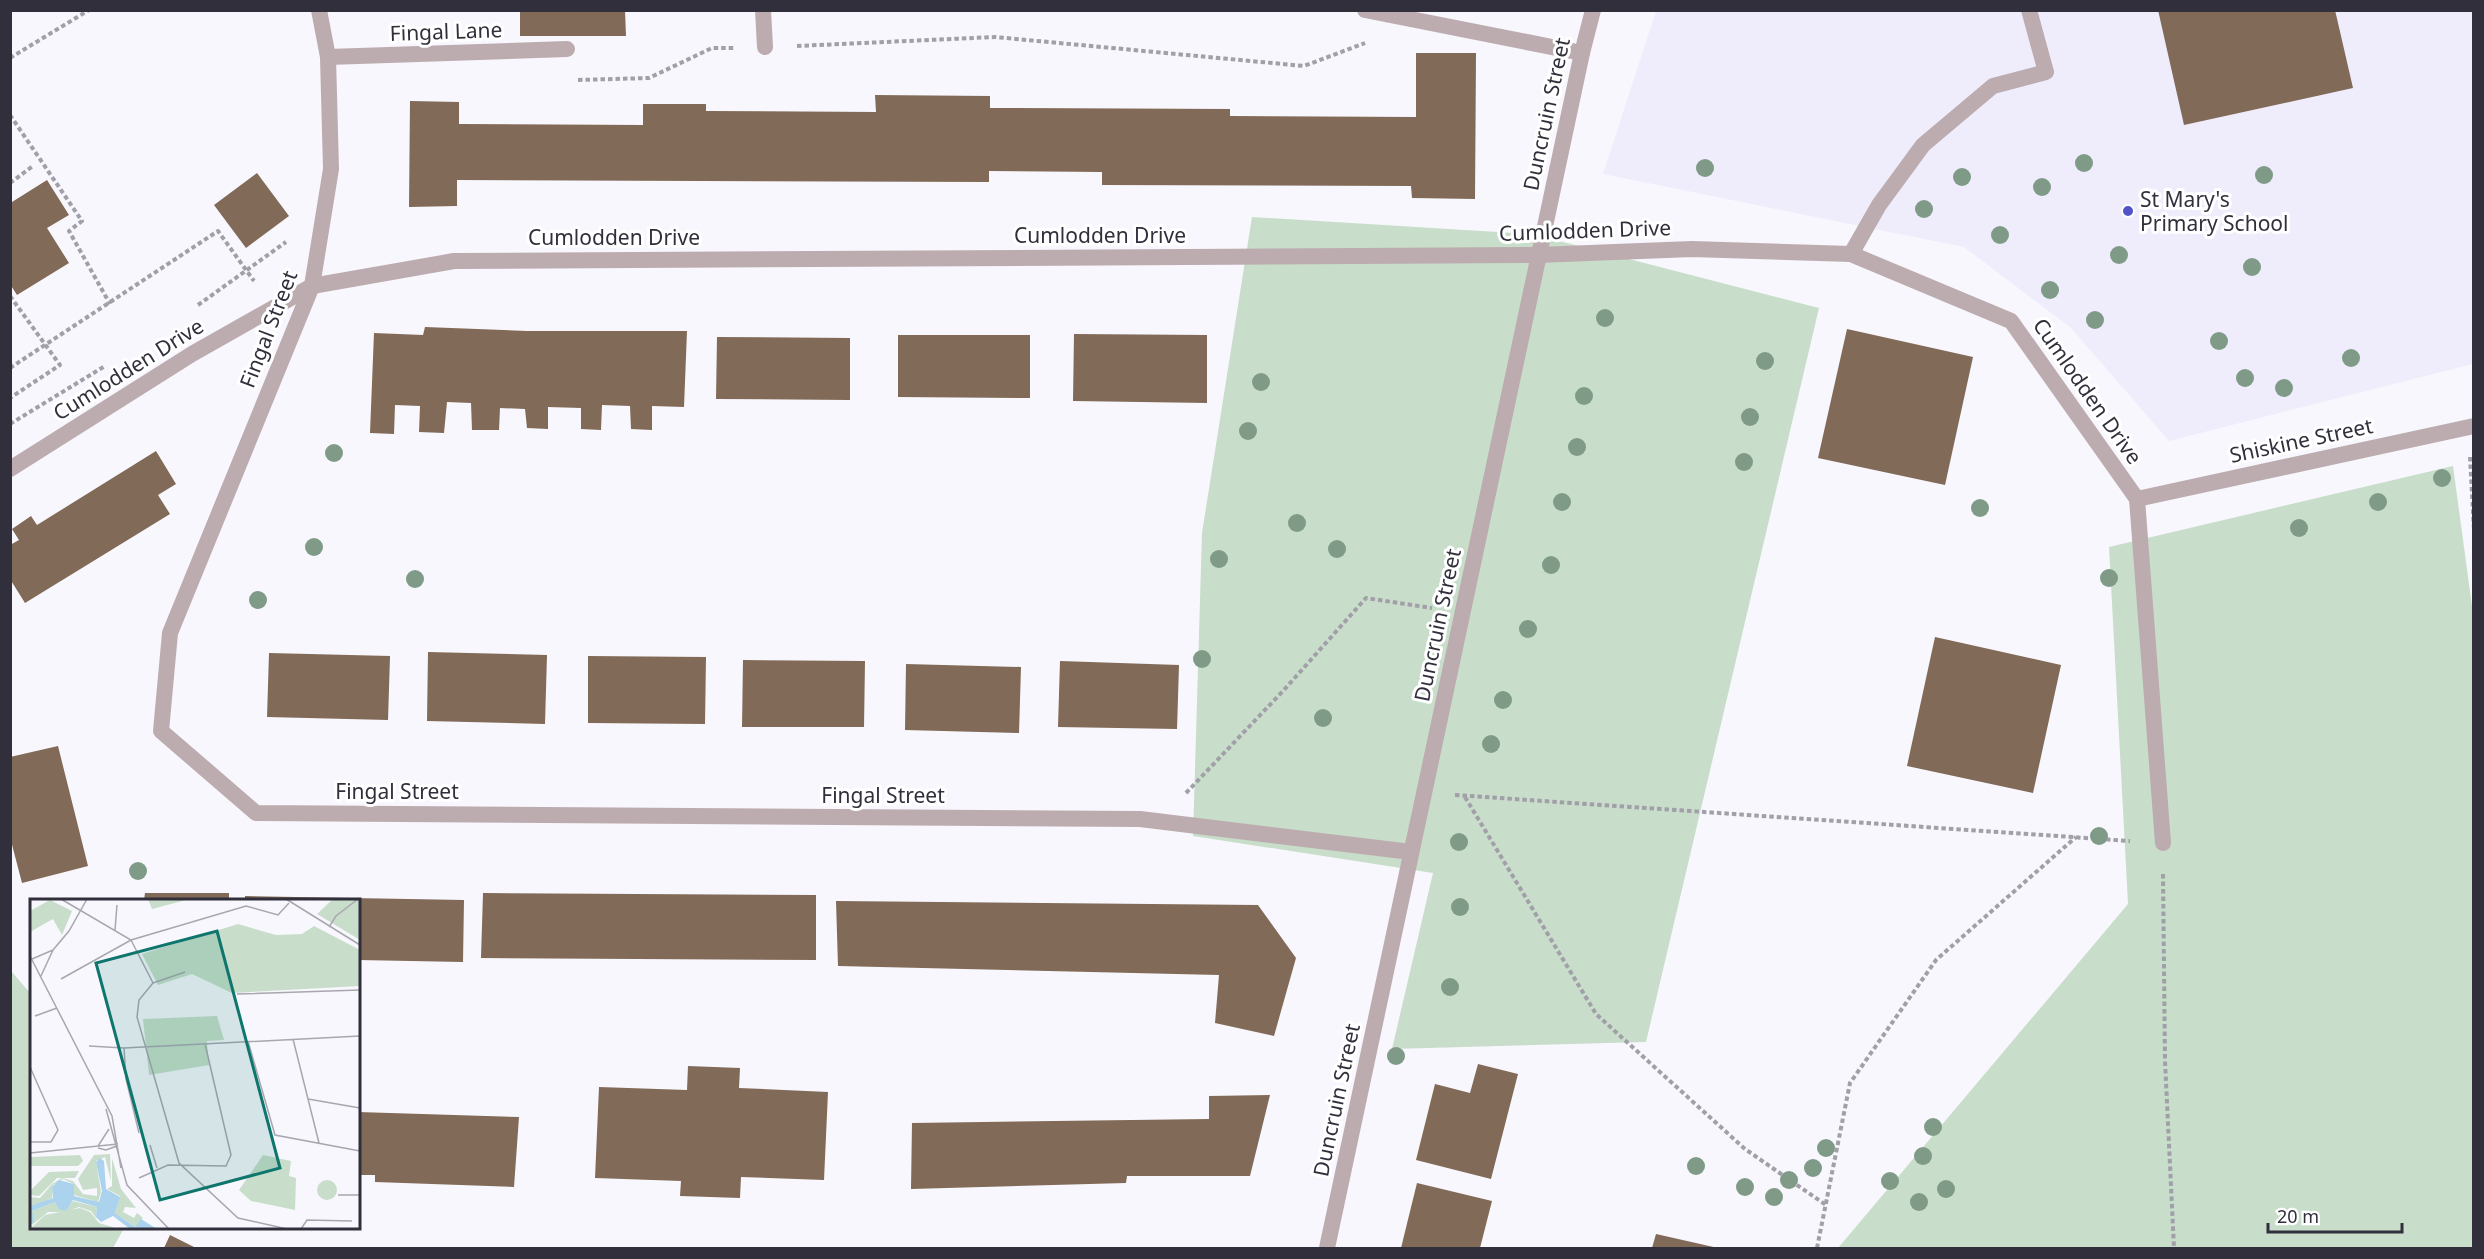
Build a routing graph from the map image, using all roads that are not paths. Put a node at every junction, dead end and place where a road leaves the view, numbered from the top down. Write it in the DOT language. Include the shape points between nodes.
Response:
graph roads {
  1 [pos="319,10"];
  2 [pos="763,10"];
  3 [pos="1365,10"];
  4 [pos="1593,10"];
  5 [pos="2029,10"];
  6 [pos="765,47"];
  7 [pos="567,49"];
  8 [pos="1582,53"];
  9 [pos="328,57"];
  10 [pos="1851,254"];
  11 [pos="1538,255"];
  12 [pos="312,286"];
  13 [pos="2471,426"];
  14 [pos="10,469"];
  15 [pos="2137,499"];
  16 [pos="2163,843"];
  17 [pos="1411,852"];
  18 [pos="1327,1248"];
  1 -- 9 [label="street, Fingal Street"];
  2 -- 6 [label="street"];
  3 -- 8 [label="street"];
  4 -- 8 [label="street, Duncruin Street"];
  5 -- 10 [label="street" via="2046,72 1993,86 1923,145 1879,205"];
  7 -- 9 [label="street, Fingal Lane"];
  8 -- 11 [label="street, Duncruin Street"];
  9 -- 12 [label="street, Fingal Street" via="331,169"];
  10 -- 11 [label="street, Cumlodden Drive" via="1692,249"];
  10 -- 15 [label="street, Cumlodden Drive" via="2011,321"];
  11 -- 12 [label="street, Cumlodden Drive" via="454,261"];
  11 -- 17 [label="street, Duncruin Street"];
  12 -- 14 [label="street, Cumlodden Drive" via="192,354"];
  12 -- 17 [label="street, Fingal Street" via="170,633 161,731 256,813 1140,819"];
  13 -- 15 [label="street, Shiskine Street"];
  15 -- 16 [label="street"];
  17 -- 18 [label="street, Duncruin Street"];
}
